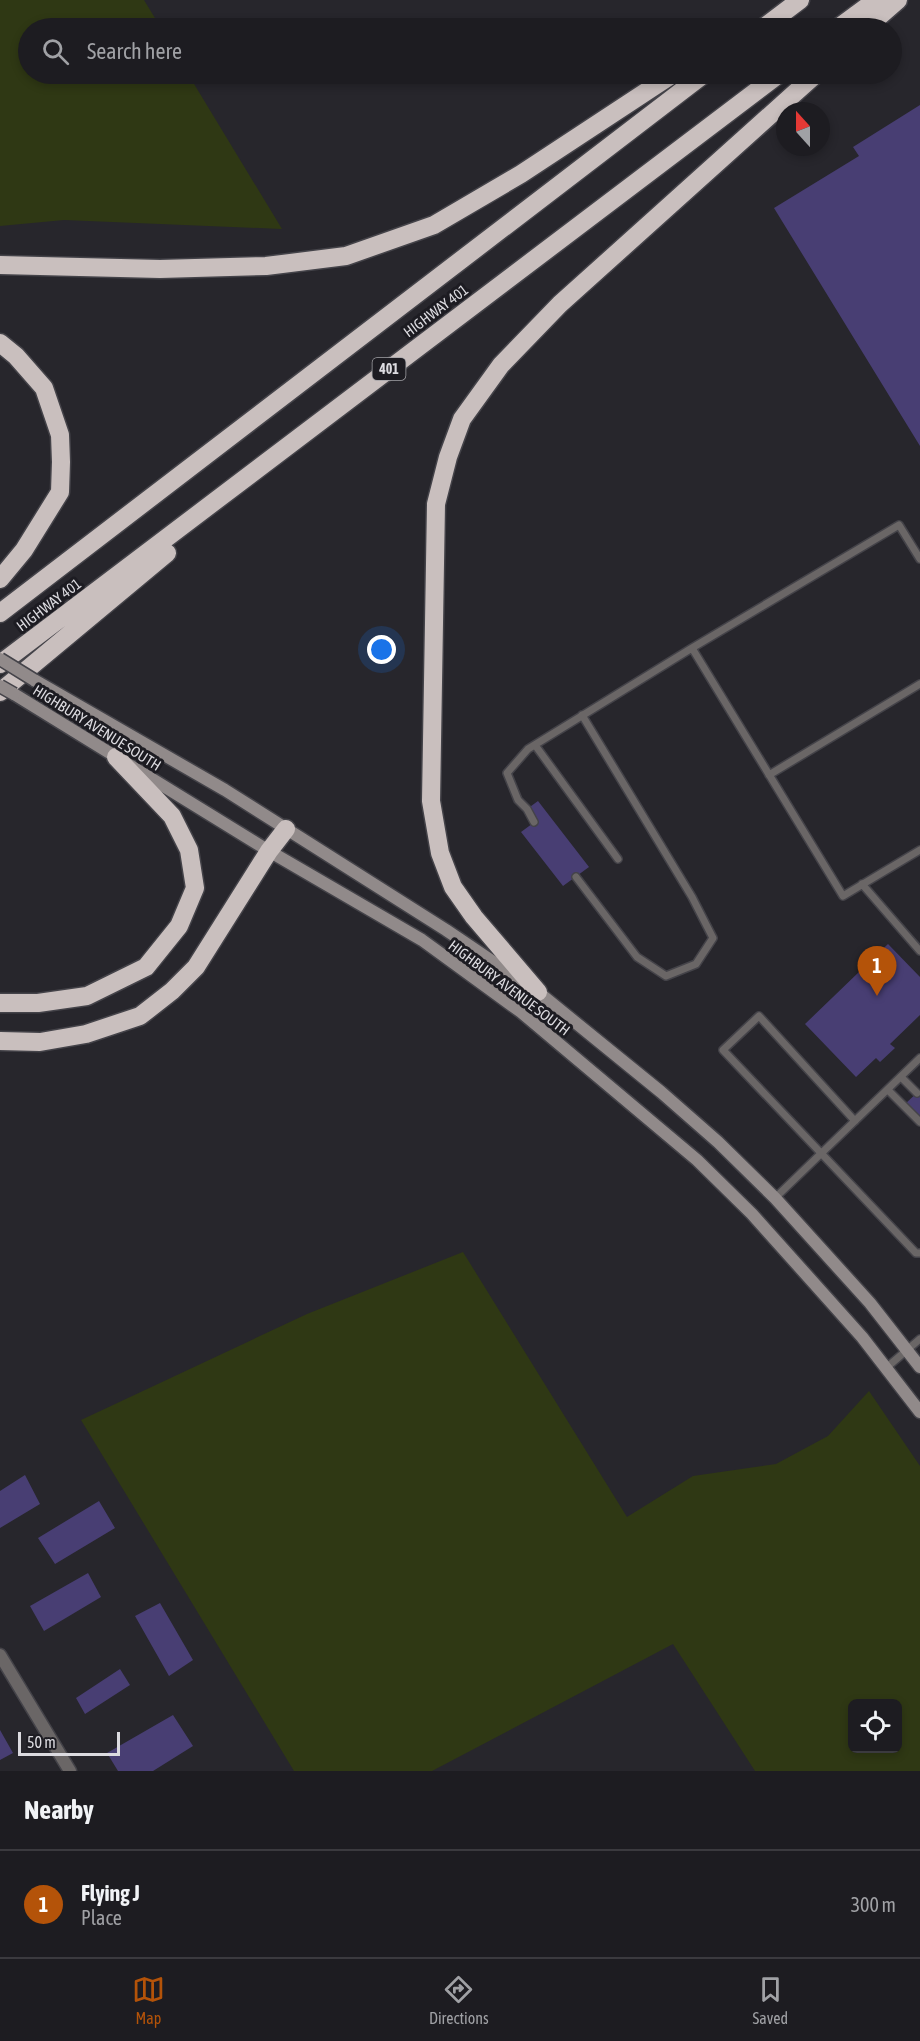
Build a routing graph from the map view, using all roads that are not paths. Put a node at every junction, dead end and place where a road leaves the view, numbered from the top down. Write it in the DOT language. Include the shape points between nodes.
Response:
graph roads {
  1 [pos="800,0"];
  2 [pos="876,0"];
  3 [pos="898,0"];
  4 [pos="777,18"];
  5 [pos="852,18"];
  6 [pos="877,18"];
  7 [pos="658,84"];
  8 [pos="691,84"];
  9 [pos="765,84"];
  10 [pos="805,84"];
  11 [pos="0,266"];
  12 [pos="0,343"];
  13 [pos="246,479"];
  14 [pos="920,559"];
  15 [pos="0,579"];
  16 [pos="0,613"];
  17 [pos="692,648"];
  18 [pos="0,659"];
  19 [pos="0,664"];
  20 [pos="920,684"];
  21 [pos="0,686"];
  22 [pos="7,693"];
  23 [pos="582,715"];
  24 [pos="535,745"];
  25 [pos="116,757"];
  26 [pos="769,775"];
  27 [pos="534,822"];
  28 [pos="286,829"];
  29 [pos="920,850"];
  30 [pos="269,851"];
  31 [pos="618,859"];
  32 [pos="576,877"];
  33 [pos="862,884"];
  34 [pos="920,951"];
  35 [pos="538,992"];
  36 [pos="0,1003"];
  37 [pos="0,1041"];
  38 [pos="918,1063"];
  39 [pos="901,1077"];
  40 [pos="888,1090"];
  41 [pos="917,1092"];
  42 [pos="855,1121"];
  43 [pos="920,1122"];
  44 [pos="822,1154"];
  45 [pos="775,1198"];
  46 [pos="920,1252"];
  47 [pos="920,1339"];
  48 [pos="908,1351"];
  49 [pos="920,1367"];
  50 [pos="886,1368"];
  51 [pos="920,1412"];
  52 [pos="0,1655"];
  53 [pos="70,1771"];
  1 -- 4 [label="highway"];
  2 -- 5 [label="highway"];
  3 -- 6 [label="highway"];
  7 -- 11 [label="highway" via="521,174 434,225 346,256 266,266"];
  8 -- 16 [label="highway, HIGHWAY 401"];
  9 -- 13 [label="highway, HIGHWAY 401 / 401"];
  10 -- 35 [label="highway" via="560,304 501,364 462,419 448,457 436,504 431,801 440,852 453,887"];
  12 -- 15 [label="highway" via="44,388 60,435 62,462 60,492 24,550"];
  13 -- 19 [label="highway, HIGHWAY 401 / 401"];
  13 -- 22 [label="highway"];
  14 -- 17 [label="lane" via="899,525"];
  17 -- 23 [label="lane"];
  17 -- 26 [label="lane"];
  18 -- 28 [label="main road, HIGHBURY AVENUE SOUTH, bridge"];
  20 -- 26 [label="lane"];
  21 -- 22 [label="main road, HIGHBURY AVENUE SOUTH, bridge"];
  22 -- 25 [label="main road, HIGHBURY AVENUE SOUTH"];
  23 -- 24 [label="lane"];
  23 -- 32 [label="lane" via="714,938 696,964 666,976 637,957"];
  24 -- 27 [label="lane" via="507,773 518,800"];
  24 -- 31 [label="lane"];
  25 -- 30 [label="main road, HIGHBURY AVENUE SOUTH"];
  25 -- 36 [label="highway" via="172,816 189,850 195,888 179,926 146,967 87,996 38,1003"];
  26 -- 33 [label="lane" via="843,896"];
  28 -- 30 [label="highway"];
  28 -- 35 [label="main road, HIGHBURY AVENUE SOUTH"];
  29 -- 33 [label="lane"];
  30 -- 37 [label="highway" via="196,967 140,1016 86,1034 40,1042"];
  30 -- 50 [label="main road, HIGHBURY AVENUE SOUTH" via="422,940 521,1012 697,1160 745,1206"];
  33 -- 34 [label="lane"];
  35 -- 45 [label="main road, HIGHBURY AVENUE SOUTH" via="661,1092"];
  38 -- 39 [label="lane"];
  39 -- 40 [label="lane"];
  39 -- 41 [label="lane"];
  40 -- 42 [label="lane"];
  40 -- 43 [label="lane"];
  42 -- 44 [label="lane"];
  42 -- 44 [label="lane" via="759,1016 723,1050"];
  44 -- 45 [label="lane"];
  44 -- 46 [label="lane" via="916,1253"];
  45 -- 48 [label="main road, HIGHBURY AVENUE SOUTH"];
  47 -- 48 [label="lane"];
  48 -- 49 [label="main road, HIGHBURY AVENUE SOUTH"];
  48 -- 50 [label="lane"];
  50 -- 51 [label="main road, HIGHBURY AVENUE SOUTH"];
  52 -- 53 [label="street"];
}
